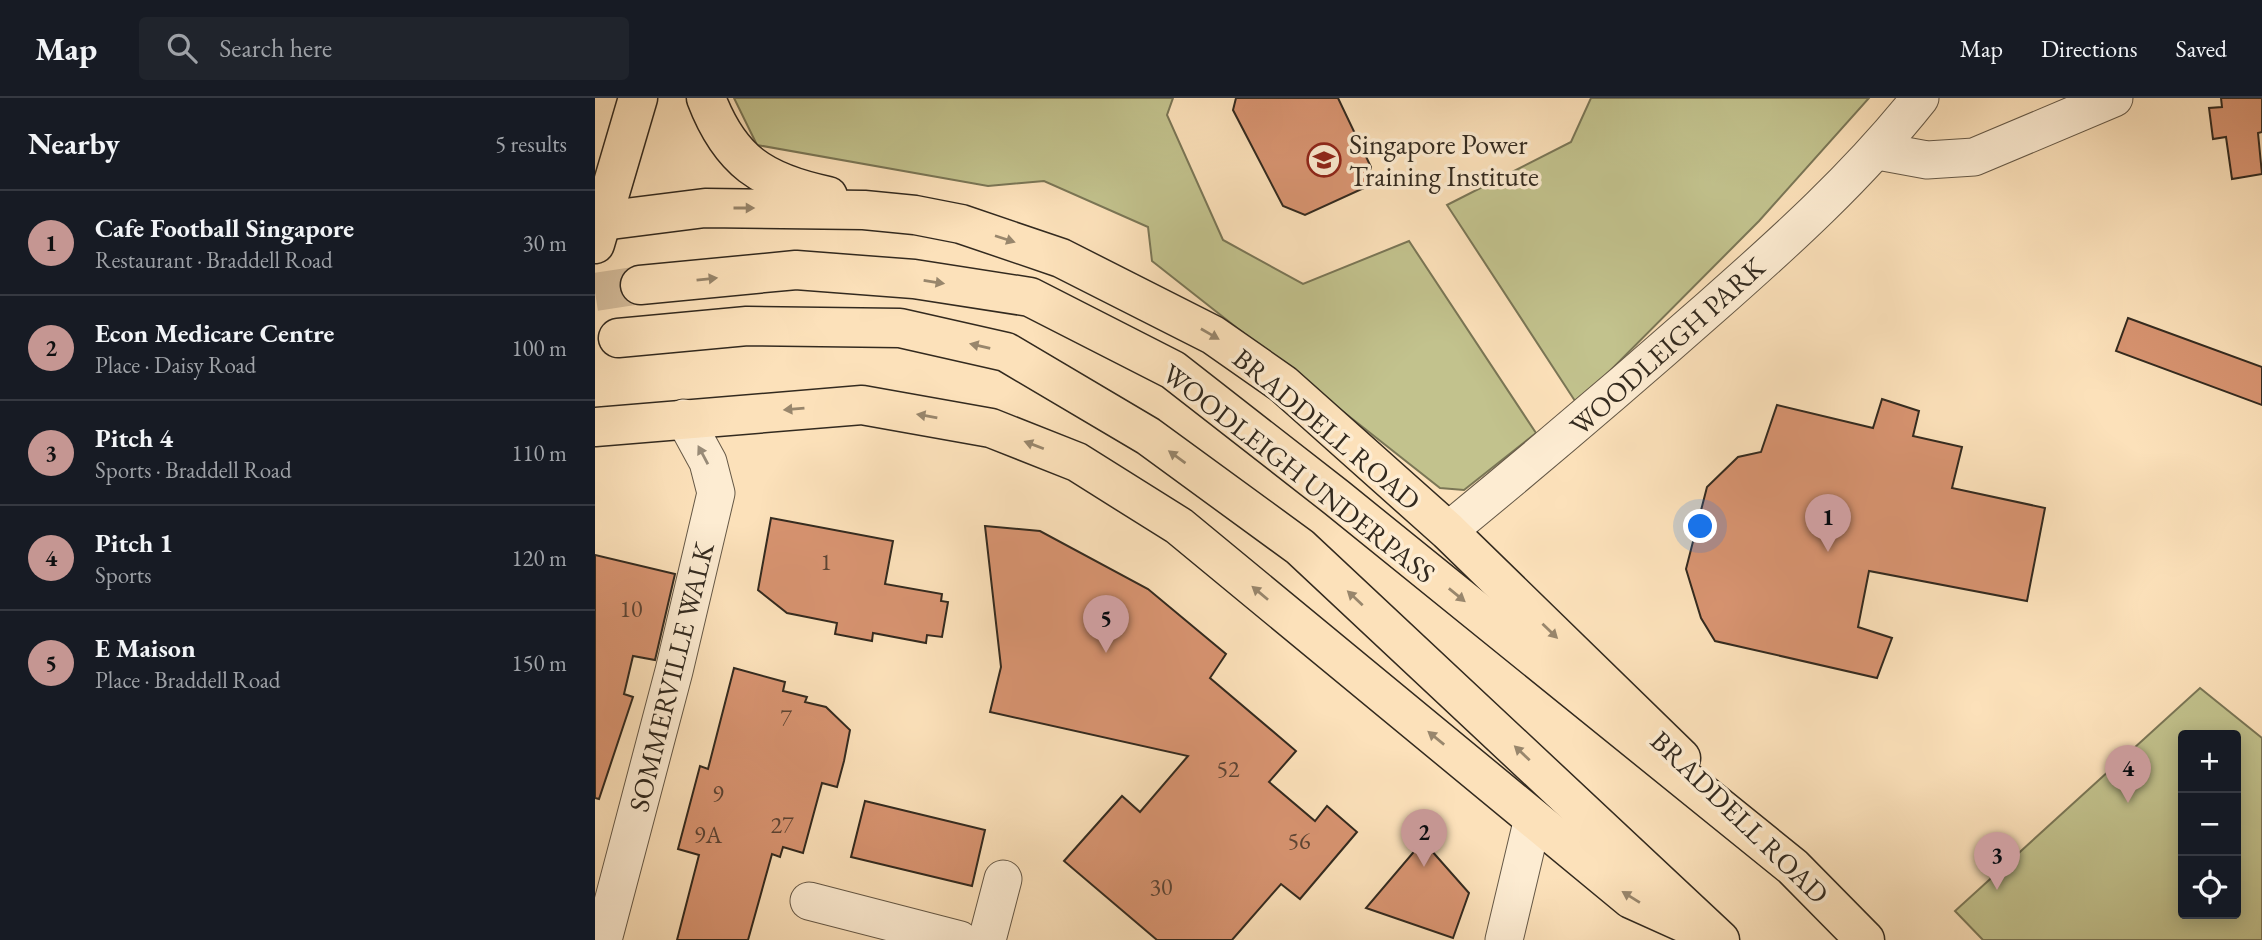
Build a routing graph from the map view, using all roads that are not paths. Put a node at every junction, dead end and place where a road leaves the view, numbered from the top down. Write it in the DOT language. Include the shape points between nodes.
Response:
graph roads {
  1 [pos="705,98"];
  2 [pos="1920,98"];
  3 [pos="2114,98"];
  4 [pos="634,112"];
  5 [pos="595,146"];
  6 [pos="1878,151"];
  7 [pos="915,215"];
  8 [pos="597,230"];
  9 [pos="639,285"];
  10 [pos="618,338"];
  11 [pos="684,418"];
  12 [pos="611,425"];
  13 [pos="595,444"];
  14 [pos="1447,531"];
  15 [pos="1533,818"];
  16 [pos="1793,867"];
  17 [pos="1003,879"];
  18 [pos="809,901"];
  19 [pos="1717,938"];
  20 [pos="603,940"];
  21 [pos="960,940"];
  22 [pos="987,940"];
  23 [pos="1504,940"];
  24 [pos="1865,940"];
  1 -- 7 [label="main road" via="721,136 756,172 797,189"];
  2 -- 6 [label="street, WOODLEIGH PARK"];
  3 -- 6 [label="street" via="1974,157 1927,160"];
  4 -- 5 [label="main road" via="602,145"];
  4 -- 8 [label="main road"];
  6 -- 14 [label="street, WOODLEIGH PARK" via="1787,239 1592,412"];
  8 -- 7 [label="main road, BRADDELL ROAD, one-way" via="705,208"];
  7 -- 14 [label="main road, BRADDELL ROAD, one-way" via="961,224 1061,258 1213,335 1283,384"];
  9 -- 16 [label="main road, WOODLEIGH UNDERPASS, one-way" via="796,270 914,279 1030,298 1173,370"];
  19 -- 10 [label="main road, WOODLEIGH UNDERPASS, one-way" via="1300,547 1148,436 1006,352 900,328 747,326"];
  11 -- 12 [label="main road"];
  15 -- 11 [label="main road, one-way" via="1179,526 1077,462 991,428 862,405"];
  20 -- 11 [label="street, SOMMERVILLE WALK, one-way" via="716,493 708,462"];
  12 -- 13 [label="main road"];
  14 -- 16 [label="main road, BRADDELL ROAD, one-way"];
  19 -- 15 [label="main road, one-way" via="1630,899"];
  15 -- 23 [label="street"];
  16 -- 24 [label="main road, BRADDELL ROAD"];
  17 -- 22 [label="street"];
  18 -- 21 [label="street"];
}
